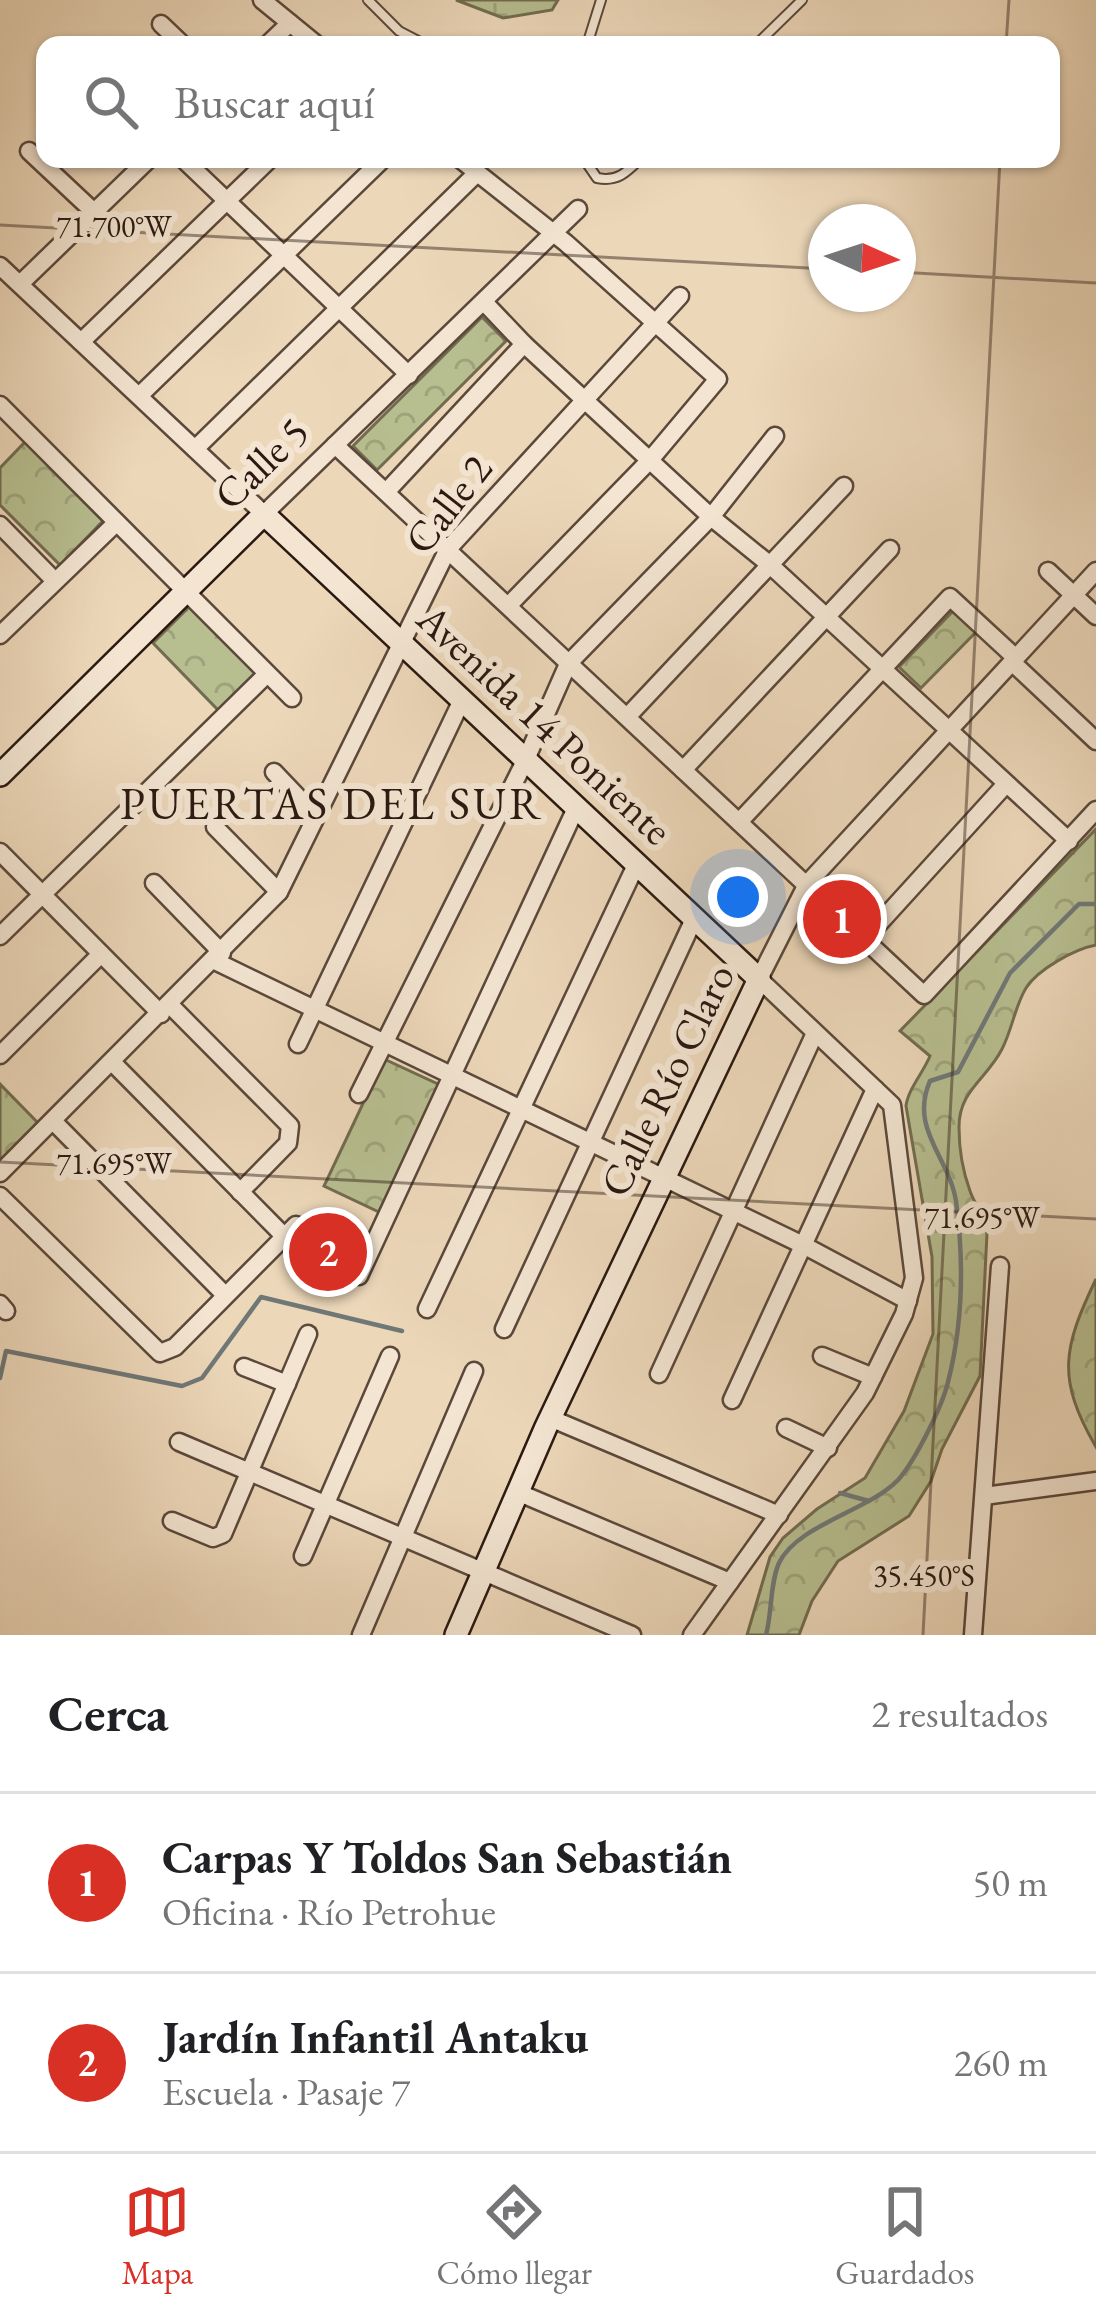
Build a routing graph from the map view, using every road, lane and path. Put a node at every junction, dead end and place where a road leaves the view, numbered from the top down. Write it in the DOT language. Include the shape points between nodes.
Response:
graph roads {
  1 [pos="262,0"];
  2 [pos="368,0"];
  3 [pos="601,0"];
  4 [pos="802,0"];
  5 [pos="290,23"];
  6 [pos="161,24"];
  7 [pos="174,36"];
  8 [pos="276,36"];
  9 [pos="306,36"];
  10 [pos="408,36"];
  11 [pos="590,36"];
  12 [pos="765,36"];
  13 [pos="28,151"];
  14 [pos="36,158"];
  15 [pos="46,168"];
  16 [pos="140,168"];
  17 [pos="191,168"];
  18 [pos="261,168"];
  19 [pos="373,168"];
  20 [pos="471,168"];
  21 [pos="590,168"];
  22 [pos="631,168"];
  23 [pos="477,173"];
  24 [pos="227,202"];
  25 [pos="578,208"];
  26 [pos="94,212"];
  27 [pos="554,233"];
  28 [pos="284,256"];
  29 [pos="0,266"];
  30 [pos="20,284"];
  31 [pos="680,296"];
  32 [pos="484,302"];
  33 [pos="340,309"];
  34 [pos="653,322"];
  35 [pos="81,342"];
  36 [pos="524,344"];
  37 [pos="409,375"];
  38 [pos="139,396"];
  39 [pos="587,400"];
  40 [pos="0,405"];
  41 [pos="775,436"];
  42 [pos="335,445"];
  43 [pos="195,449"];
  44 [pos="650,460"];
  45 [pos="844,485"];
  46 [pos="387,491"];
  47 [pos="264,514"];
  48 [pos="711,517"];
  49 [pos="116,524"];
  50 [pos="0,525"];
  51 [pos="448,549"];
  52 [pos="890,549"];
  53 [pos="769,564"];
  54 [pos="1096,571"];
  55 [pos="1048,572"];
  56 [pos="55,581"];
  57 [pos="185,592"];
  58 [pos="1074,596"];
  59 [pos="509,605"];
  60 [pos="1096,616"];
  61 [pos="826,617"];
  62 [pos="0,635"];
  63 [pos="402,641"];
  64 [pos="1014,660"];
  65 [pos="568,664"];
  66 [pos="883,669"];
  67 [pos="267,674"];
  68 [pos="292,698"];
  69 [pos="462,700"];
  70 [pos="627,717"];
  71 [pos="948,730"];
  72 [pos="1096,741"];
  73 [pos="527,757"];
  74 [pos="683,770"];
  75 [pos="274,772"];
  76 [pos="0,776"];
  77 [pos="1006,784"];
  78 [pos="576,808"];
  79 [pos="1096,811"];
  80 [pos="315,815"];
  81 [pos="739,822"];
  82 [pos="215,827"];
  83 [pos="1069,841"];
  84 [pos="0,852"];
  85 [pos="636,865"];
  86 [pos="154,884"];
  87 [pos="807,884"];
  88 [pos="279,892"];
  89 [pos="42,895"];
  90 [pos="694,919"];
  91 [pos="0,936"];
  92 [pos="864,940"];
  93 [pos="101,954"];
  94 [pos="219,957"];
  95 [pos="759,979"];
  96 [pos="165,1009"];
  97 [pos="315,1009"];
  98 [pos="815,1033"];
  99 [pos="383,1042"];
  100 [pos="298,1044"];
  101 [pos="0,1055"];
  102 [pos="112,1062"];
  103 [pos="453,1076"];
  104 [pos="875,1089"];
  105 [pos="359,1094"];
  106 [pos="521,1108"];
  107 [pos="53,1120"];
  108 [pos="592,1143"];
  109 [pos="0,1172"];
  110 [pos="663,1177"];
  111 [pos="240,1192"];
  112 [pos="0,1196"];
  113 [pos="736,1212"];
  114 [pos="805,1246"];
  115 [pos="1000,1266"];
  116 [pos="359,1276"];
  117 [pos="224,1294"];
  118 [pos="908,1300"];
  119 [pos="427,1309"];
  120 [pos="504,1329"];
  121 [pos="308,1334"];
  122 [pos="390,1356"];
  123 [pos="822,1356"];
  124 [pos="244,1367"];
  125 [pos="474,1371"];
  126 [pos="659,1374"];
  127 [pos="873,1377"];
  128 [pos="287,1384"];
  129 [pos="732,1400"];
  130 [pos="550,1418"];
  131 [pos="786,1428"];
  132 [pos="178,1442"];
  133 [pos="828,1448"];
  134 [pos="250,1473"];
  135 [pos="1096,1481"];
  136 [pos="517,1492"];
  137 [pos="984,1496"];
  138 [pos="325,1505"];
  139 [pos="779,1515"];
  140 [pos="172,1522"];
  141 [pos="403,1538"];
  142 [pos="303,1556"];
  143 [pos="483,1572"];
  144 [pos="730,1582"];
  145 [pos="362,1635"];
  146 [pos="456,1635"];
  147 [pos="632,1635"];
  148 [pos="692,1635"];
  149 [pos="973,1635"];
  1 -- 5 [label="street"];
  2 -- 10 [label="lane"];
  3 -- 11 [label="lane"];
  4 -- 12 [label="lane"];
  5 -- 8 [label="street"];
  5 -- 9 [label="street"];
  6 -- 7 [label="street"];
  13 -- 14 [label="street"];
  15 -- 26 [label="street"];
  16 -- 26 [label="street"];
  17 -- 24 [label="street"];
  18 -- 24 [label="street"];
  19 -- 28 [label="street"];
  20 -- 23 [label="street"];
  21 -- 22 [label="lane" via="610,180"];
  23 -- 27 [label="street"];
  23 -- 33 [label="street"];
  24 -- 28 [label="street"];
  24 -- 35 [label="street"];
  25 -- 27 [label="street, Calle 5"];
  26 -- 30 [label="street"];
  27 -- 32 [label="street, Calle 5"];
  27 -- 34 [label="street"];
  28 -- 33 [label="street"];
  28 -- 38 [label="street"];
  29 -- 30 [label="street, Avenida 14 Poniente"];
  30 -- 35 [label="street, Avenida 14 Poniente"];
  31 -- 34 [label="street, Calle 2"];
  32 -- 36 [label="street"];
  32 -- 37 [label="street, Calle 5"];
  33 -- 37 [label="street"];
  33 -- 43 [label="street"];
  34 -- 39 [label="street, Calle 2"];
  34 -- 44 [label="street" via="718,379"];
  35 -- 38 [label="street, Avenida 14 Poniente"];
  36 -- 39 [label="street"];
  36 -- 46 [label="street"];
  37 -- 42 [label="street, Calle 5"];
  38 -- 43 [label="street, Avenida 14 Poniente"];
  39 -- 44 [label="street"];
  39 -- 51 [label="street, Calle 2"];
  40 -- 49 [label="street"];
  41 -- 48 [label="street"];
  42 -- 46 [label="street"];
  42 -- 47 [label="street, Calle 5"];
  43 -- 47 [label="street, Avenida 14 Poniente"];
  44 -- 48 [label="street"];
  44 -- 59 [label="street"];
  45 -- 53 [label="street"];
  46 -- 51 [label="street"];
  47 -- 57 [label="street, Calle 5"];
  47 -- 63 [label="street, Avenida 14 Poniente"];
  48 -- 53 [label="street"];
  48 -- 65 [label="street"];
  49 -- 56 [label="street"];
  49 -- 57 [label="street"];
  50 -- 56 [label="street"];
  51 -- 59 [label="street"];
  51 -- 63 [label="street, Calle 2"];
  52 -- 61 [label="street"];
  53 -- 61 [label="street"];
  53 -- 70 [label="street"];
  54 -- 58 [label="street, Calle Río Claro"];
  55 -- 58 [label="street"];
  56 -- 62 [label="street"];
  57 -- 67 [label="street"];
  57 -- 76 [label="street, Calle 5"];
  58 -- 60 [label="street"];
  58 -- 64 [label="street, Calle Río Claro"];
  59 -- 65 [label="street"];
  61 -- 66 [label="street"];
  61 -- 74 [label="street"];
  63 -- 69 [label="street, Avenida 14 Poniente"];
  63 -- 80 [label="street, Calle 2"];
  64 -- 66 [label="street" via="950,597"];
  64 -- 71 [label="street, Calle Río Claro"];
  64 -- 72 [label="street"];
  65 -- 70 [label="street"];
  65 -- 73 [label="street"];
  66 -- 71 [label="street"];
  66 -- 81 [label="street"];
  67 -- 68 [label="street"];
  67 -- 89 [label="street"];
  69 -- 73 [label="street, Avenida 14 Poniente"];
  69 -- 97 [label="street"];
  70 -- 74 [label="street"];
  71 -- 77 [label="street"];
  71 -- 87 [label="street, Calle Río Claro"];
  73 -- 78 [label="street, Avenida 14 Poniente"];
  73 -- 99 [label="street"];
  74 -- 81 [label="street"];
  75 -- 80 [label="street"];
  77 -- 83 [label="street"];
  77 -- 92 [label="street"];
  78 -- 85 [label="street, Avenida 14 Poniente"];
  78 -- 103 [label="street"];
  79 -- 83 [label="street"];
  80 -- 88 [label="street, Calle 2"];
  81 -- 87 [label="street"];
  82 -- 88 [label="street"];
  83 -- 92 [label="street" via="924,995"];
  84 -- 89 [label="street"];
  85 -- 90 [label="street, Avenida 14 Poniente"];
  85 -- 106 [label="street"];
  86 -- 94 [label="street"];
  87 -- 92 [label="street"];
  87 -- 95 [label="street, Calle Río Claro"];
  88 -- 94 [label="street, Calle 2"];
  89 -- 91 [label="street"];
  89 -- 93 [label="street"];
  90 -- 95 [label="street, Avenida 14 Poniente"];
  90 -- 108 [label="street"];
  93 -- 96 [label="street"];
  93 -- 101 [label="street"];
  94 -- 96 [label="street, Calle 2"];
  94 -- 97 [label="street"];
  95 -- 98 [label="street, Avenida 14 Poniente"];
  95 -- 110 [label="street, Calle Río Claro"];
  96 -- 102 [label="street, Calle 2"];
  96 -- 111 [label="street" via="292,1133"];
  97 -- 99 [label="street"];
  97 -- 100 [label="street"];
  98 -- 104 [label="street, Avenida 14 Poniente"];
  98 -- 113 [label="street"];
  99 -- 103 [label="street"];
  99 -- 105 [label="street"];
  102 -- 107 [label="street, Calle 2"];
  102 -- 111 [label="street"];
  103 -- 106 [label="street"];
  103 -- 116 [label="street"];
  104 -- 114 [label="street"];
  104 -- 118 [label="street, Avenida 14 Poniente" via="892,1105 914,1265"];
  106 -- 108 [label="street"];
  106 -- 119 [label="street"];
  107 -- 109 [label="street, Calle 2"];
  107 -- 117 [label="street"];
  108 -- 110 [label="street"];
  108 -- 120 [label="street"];
  110 -- 113 [label="street"];
  110 -- 130 [label="street, Calle Río Claro"];
  111 -- 117 [label="street" via="290,1231"];
  112 -- 117 [label="street" via="152,1348 175,1347"];
  113 -- 114 [label="street"];
  113 -- 126 [label="street"];
  114 -- 118 [label="street"];
  114 -- 129 [label="street"];
  115 -- 137 [label="street"];
  118 -- 127 [label="street"];
  121 -- 128 [label="street"];
  122 -- 138 [label="street"];
  123 -- 127 [label="street"];
  124 -- 128 [label="street"];
  125 -- 141 [label="street"];
  127 -- 133 [label="street"];
  128 -- 134 [label="street"];
  130 -- 136 [label="street, Calle Río Claro"];
  130 -- 139 [label="street"];
  131 -- 133 [label="street"];
  132 -- 134 [label="street"];
  133 -- 139 [label="street"];
  134 -- 138 [label="street"];
  134 -- 140 [label="street" via="220,1537"];
  135 -- 137 [label="street"];
  136 -- 143 [label="street, Calle Río Claro"];
  136 -- 144 [label="street"];
  137 -- 149 [label="street"];
  138 -- 141 [label="street"];
  138 -- 142 [label="street"];
  139 -- 144 [label="street"];
  141 -- 143 [label="street"];
  141 -- 145 [label="street"];
  143 -- 146 [label="street, Calle Río Claro"];
  143 -- 147 [label="street"];
  144 -- 148 [label="street"];
}
